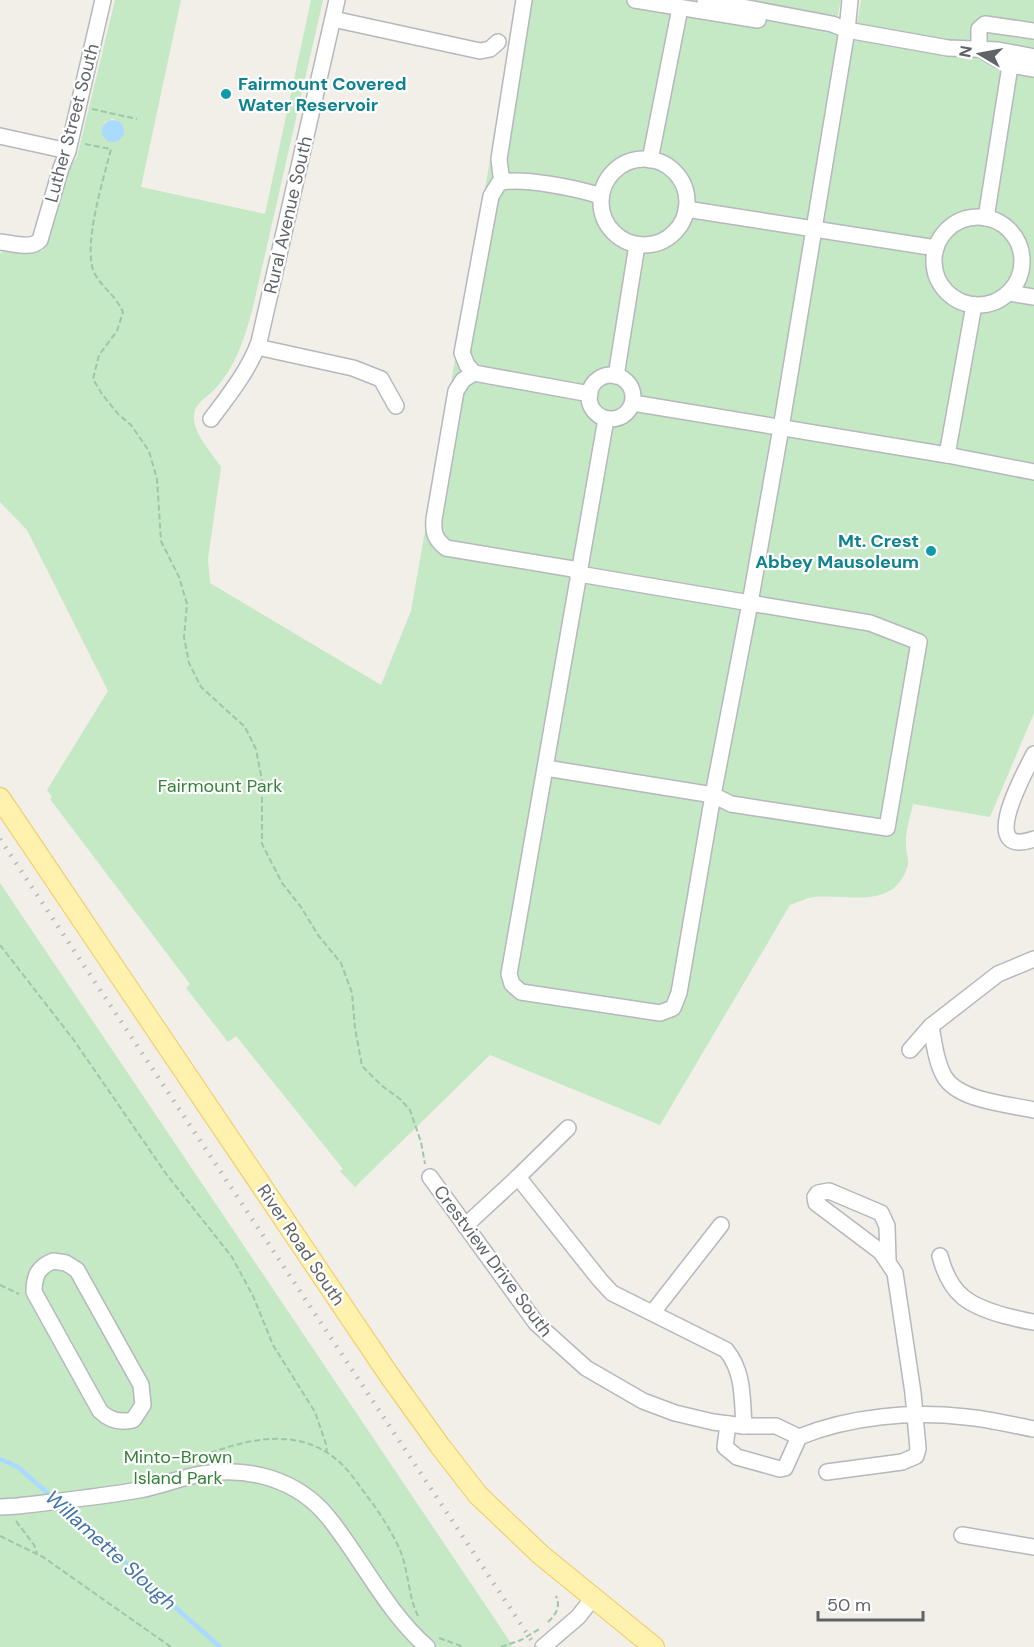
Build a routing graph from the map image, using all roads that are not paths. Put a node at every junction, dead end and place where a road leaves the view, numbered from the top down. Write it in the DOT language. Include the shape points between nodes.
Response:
graph roads {
  1 [pos="103,0"];
  2 [pos="337,0"];
  3 [pos="524,0"];
  4 [pos="635,0"];
  5 [pos="705,0"];
  6 [pos="850,0"];
  7 [pos="771,6"];
  8 [pos="680,8"];
  9 [pos="333,19"];
  10 [pos="847,30"];
  11 [pos="1034,31"];
  12 [pos="498,42"];
  13 [pos="979,48"];
  14 [pos="1034,57"];
  15 [pos="1010,66"];
  16 [pos="1034,69"];
  17 [pos="0,136"];
  18 [pos="70,146"];
  19 [pos="650,160"];
  20 [pos="506,181"];
  21 [pos="601,196"];
  22 [pos="686,209"];
  23 [pos="986,218"];
  24 [pos="814,230"];
  25 [pos="0,242"];
  26 [pos="637,245"];
  27 [pos="936,248"];
  28 [pos="1009,292"];
  29 [pos="1034,297"];
  30 [pos="974,305"];
  31 [pos="257,347"];
  32 [pos="474,374"];
  33 [pos="616,376"];
  34 [pos="590,394"];
  35 [pos="633,403"];
  36 [pos="396,406"];
  37 [pos="211,419"];
  38 [pos="606,419"];
  39 [pos="781,428"];
  40 [pos="947,455"];
  41 [pos="1034,472"];
  42 [pos="579,574"];
  43 [pos="750,603"];
  44 [pos="1034,754"];
  45 [pos="546,768"];
  46 [pos="713,795"];
  47 [pos="0,798"];
  48 [pos="1034,839"];
  49 [pos="1034,959"];
  50 [pos="931,1026"];
  51 [pos="910,1050"];
  52 [pos="1034,1110"];
  53 [pos="568,1128"];
  54 [pos="430,1177"];
  55 [pos="518,1177"];
  56 [pos="722,1225"];
  57 [pos="465,1226"];
  58 [pos="940,1256"];
  59 [pos="888,1260"];
  60 [pos="34,1292"];
  61 [pos="653,1312"];
  62 [pos="1034,1322"];
  63 [pos="916,1415"];
  64 [pos="728,1424"];
  65 [pos="744,1425"];
  66 [pos="1034,1429"];
  67 [pos="799,1437"];
  68 [pos="826,1472"];
  69 [pos="0,1507"];
  70 [pos="962,1535"];
  71 [pos="1034,1547"];
  72 [pos="593,1598"];
  73 [pos="431,1641"];
  74 [pos="543,1647"];
  75 [pos="654,1647"];
  1 -- 18 [label="street, Luther Street South"];
  2 -- 9 [label="street, Rural Avenue South"];
  3 -- 20 [label="street" via="499,159 501,176"];
  4 -- 8 [label="street"];
  5 -- 7 [label="street"];
  6 -- 10 [label="street"];
  7 -- 10 [label="street"];
  8 -- 10 [label="street" via="833,32"];
  8 -- 19 [label="street"];
  9 -- 12 [label="street" via="480,51"];
  9 -- 31 [label="street, Rural Avenue South"];
  10 -- 13 [label="street" via="948,48"];
  10 -- 24 [label="street"];
  11 -- 13 [label="street" via="986,24 979,29"];
  13 -- 14 [label="street"];
  13 -- 15 [label="street"];
  15 -- 16 [label="street"];
  15 -- 23 [label="street"];
  17 -- 18 [label="street"];
  18 -- 25 [label="street, Luther Street South" via="37,244"];
  19 -- 21 [label="street" via="631,162 613,172"];
  19 -- 22 [label="street" via="674,172 686,195"];
  20 -- 21 [label="street"];
  20 -- 32 [label="street" via="499,183 491,196 462,354"];
  21 -- 26 [label="street" via="601,209 610,228 625,241"];
  22 -- 24 [label="street"];
  22 -- 26 [label="street" via="678,227 663,240"];
  23 -- 27 [label="street" via="967,219 950,227"];
  23 -- 28 [label="street" via="1010,231 1020,248 1022,269"];
  24 -- 27 [label="street"];
  24 -- 39 [label="street"];
  26 -- 33 [label="street"];
  27 -- 30 [label="street" via="936,274 942,286 950,295"];
  28 -- 29 [label="street"];
  28 -- 30 [label="street" via="999,300"];
  30 -- 40 [label="street"];
  31 -- 36 [label="street" via="353,368 381,379"];
  31 -- 37 [label="street, Rural Avenue South" via="248,367"];
  32 -- 34 [label="street"];
  32 -- 42 [label="street" via="463,380 456,391 434,519 436,540 446,548 573,569"];
  33 -- 34 [label="street" via="602,377"];
  33 -- 35 [label="street" via="628,383"];
  34 -- 38 [label="street" via="593,410"];
  35 -- 38 [label="street" via="619,418"];
  35 -- 39 [label="street"];
  38 -- 42 [label="street"];
  39 -- 40 [label="street"];
  39 -- 43 [label="street"];
  40 -- 41 [label="street"];
  42 -- 43 [label="street"];
  42 -- 45 [label="street"];
  43 -- 46 [label="street"];
  43 -- 46 [label="street" via="870,623 919,642 887,828 731,804"];
  44 -- 48 [label="street" via="1005,829 1014,841"];
  45 -- 46 [label="street"];
  45 -- 46 [label="street" via="509,974 512,984 521,992 660,1013 674,1008"];
  47 -- 72 [label="main road, River Road South" via="440,1446 478,1495 541,1556"];
  49 -- 50 [label="street" via="998,974"];
  50 -- 51 [label="street"];
  50 -- 52 [label="street" via="938,1062 956,1089"];
  53 -- 55 [label="street"];
  54 -- 57 [label="street, Crestview Drive South"];
  55 -- 57 [label="street"];
  55 -- 61 [label="street" via="612,1293"];
  56 -- 61 [label="street"];
  57 -- 64 [label="street, Crestview Drive South" via="536,1323 586,1368 654,1405"];
  58 -- 62 [label="street" via="945,1273 962,1297 981,1309"];
  59 -- 59 [label="street" via="887,1226 881,1213 829,1191 818,1192 816,1203"];
  59 -- 63 [label="street" via="898,1287"];
  60 -- 60 [label="street" via="100,1411 112,1420 133,1420 143,1405 141,1385 77,1270 59,1261 46,1264 36,1273"];
  61 -- 65 [label="street" via="726,1350 740,1374"];
  63 -- 66 [label="street" via="966,1417"];
  63 -- 67 [label="street" via="824,1427"];
  63 -- 68 [label="street" via="916,1456 902,1462"];
  64 -- 65 [label="street, Crestview Drive South"];
  64 -- 67 [label="street" via="725,1447 737,1458 780,1469 785,1468"];
  65 -- 67 [label="street, Crestview Drive South" via="776,1426"];
  69 -- 73 [label="street" via="140,1490 214,1472 257,1474 304,1494 327,1516 403,1622"];
  70 -- 71 [label="street"];
  72 -- 74 [label="street" via="578,1617"];
  72 -- 75 [label="main road, River Road South"];
}
